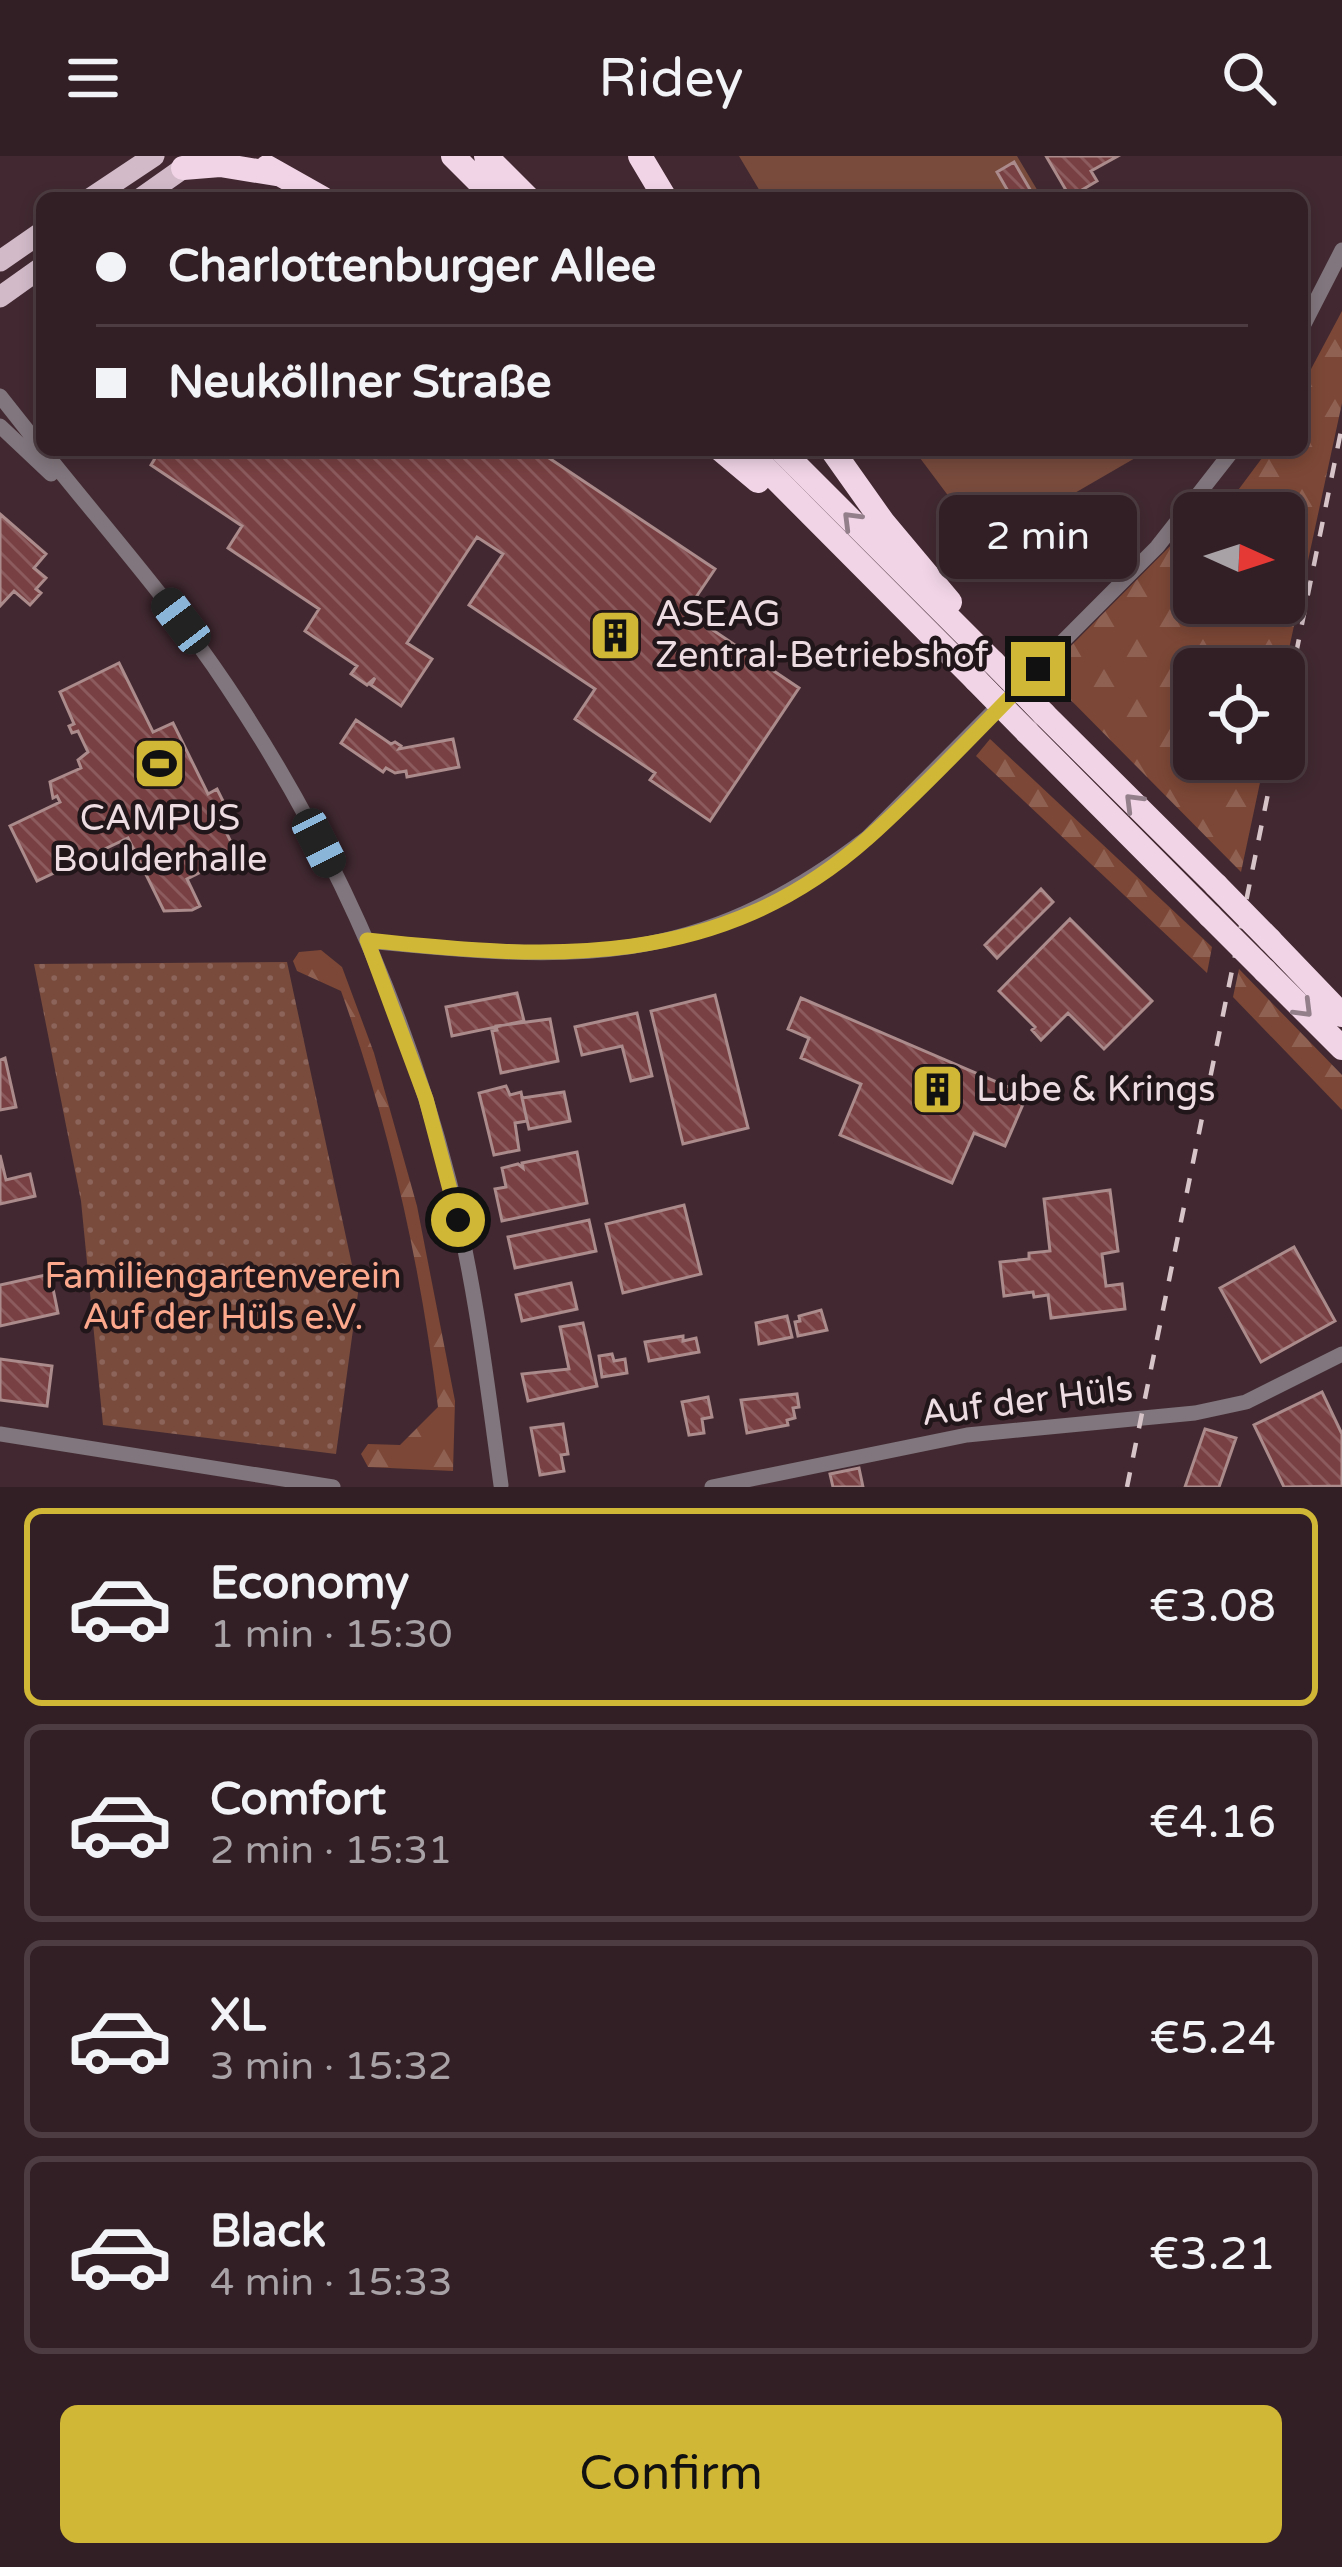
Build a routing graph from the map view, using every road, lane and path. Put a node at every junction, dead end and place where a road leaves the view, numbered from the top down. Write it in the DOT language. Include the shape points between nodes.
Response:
graph roads {
  1 [pos="154,156"];
  2 [pos="253,156"];
  3 [pos="453,156"];
  4 [pos="486,156"];
  5 [pos="640,156"];
  6 [pos="192,162"];
  7 [pos="276,174"];
  8 [pos="100,192"];
  9 [pos="150,192"];
  10 [pos="310,192"];
  11 [pos="489,192"];
  12 [pos="522,192"];
  13 [pos="661,192"];
  14 [pos="36,236"];
  15 [pos="1342,250"];
  16 [pos="0,261"];
  17 [pos="36,271"];
  18 [pos="0,297"];
  19 [pos="1308,316"];
  20 [pos="0,396"];
  21 [pos="0,427"];
  22 [pos="36,442"];
  23 [pos="47,456"];
  24 [pos="729,456"];
  25 [pos="753,456"];
  26 [pos="787,456"];
  27 [pos="836,456"];
  28 [pos="1228,456"];
  29 [pos="89,508"];
  30 [pos="828,532"];
  31 [pos="985,671"];
  32 [pos="1035,723"];
  33 [pos="367,940"];
  34 [pos="1342,1015"];
  35 [pos="1342,1048"];
  36 [pos="1342,1354"];
  37 [pos="0,1434"];
  38 [pos="502,1486"];
  39 [pos="333,1487"];
  40 [pos="712,1487"];
  1 -- 8 [label="main road"];
  2 -- 7 [label="highway"];
  3 -- 11 [label="highway"];
  4 -- 12 [label="highway"];
  5 -- 13 [label="highway"];
  6 -- 7 [label="highway"];
  6 -- 9 [label="main road"];
  7 -- 10 [label="highway"];
  14 -- 16 [label="main road"];
  15 -- 19 [label="street"];
  17 -- 18 [label="main road"];
  20 -- 22 [label="street"];
  21 -- 29 [label="street"];
  23 -- 29 [label="street"];
  24 -- 30 [label="highway"];
  25 -- 30 [label="highway"];
  31 -- 26 [label="highway, one-way"];
  27 -- 31 [label="highway" via="938,584"];
  28 -- 33 [label="street" via="1157,548 867,838 759,910 608,951 506,953"];
  29 -- 33 [label="street" via="255,729"];
  30 -- 31 [label="highway"];
  31 -- 32 [label="highway, bridge"];
  34 -- 32 [label="highway, one-way, bridge" via="1216,885"];
  32 -- 35 [label="highway, one-way, bridge"];
  33 -- 38 [label="street" via="450,1183"];
  36 -- 40 [label="street, Auf der Hüls" via="1246,1402 1195,1413 967,1435"];
  37 -- 39 [label="street"];
}
